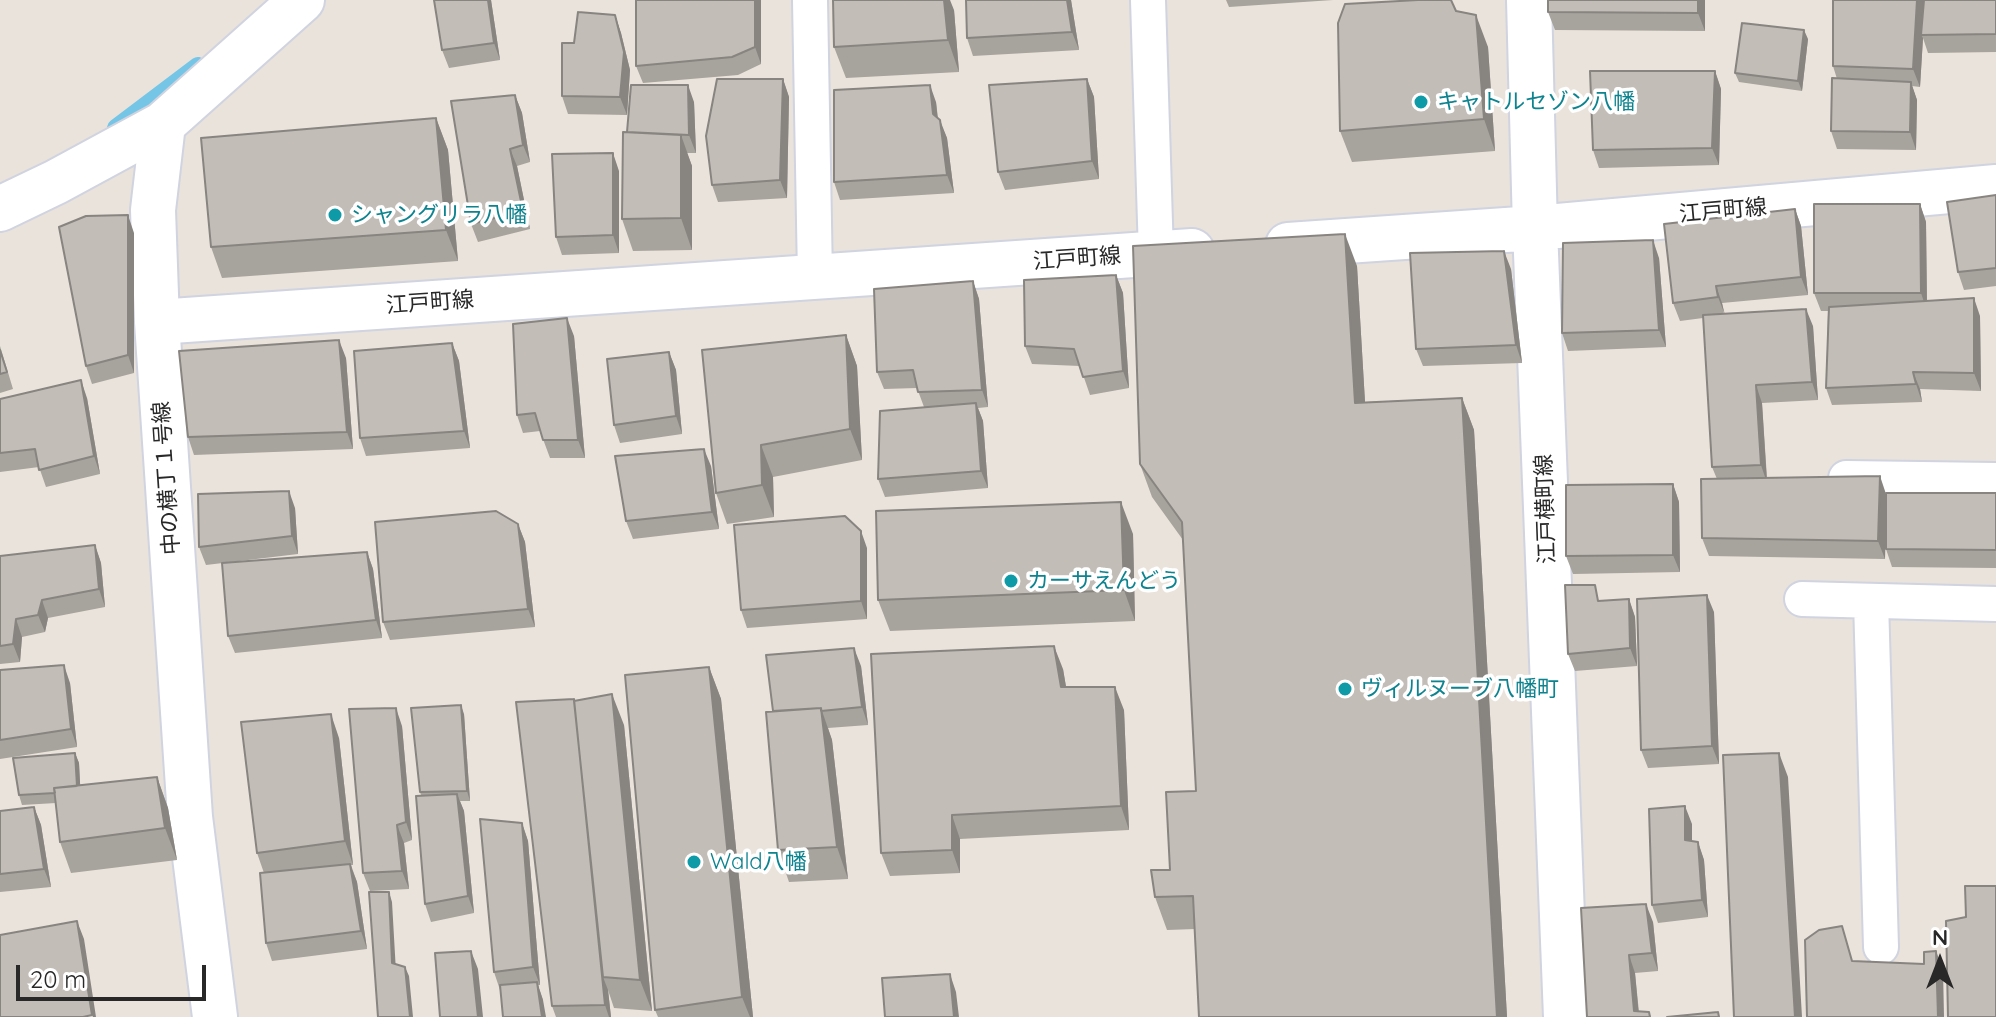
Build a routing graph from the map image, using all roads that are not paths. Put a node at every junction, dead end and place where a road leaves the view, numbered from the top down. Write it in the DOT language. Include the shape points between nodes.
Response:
graph roads {
  1 [pos="302,0"];
  2 [pos="810,0"];
  3 [pos="1148,0"];
  4 [pos="1529,0"];
  5 [pos="163,124"];
  6 [pos="1996,187"];
  7 [pos="0,209"];
  8 [pos="1535,228"];
  9 [pos="1156,254"];
  10 [pos="815,277"];
  11 [pos="157,322"];
  12 [pos="1846,478"];
  13 [pos="1996,480"];
  14 [pos="1802,599"];
  15 [pos="1871,601"];
  16 [pos="1996,604"];
  17 [pos="1881,947"];
  18 [pos="215,1017"];
  19 [pos="1566,1017"];
  1 -- 5 [label="street"];
  2 -- 10 [label="lane"];
  3 -- 9 [label="lane"];
  4 -- 8 [label="street, 江戸横町線"];
  5 -- 7 [label="street"];
  5 -- 11 [label="street, 中の横丁１号線" via="153,210"];
  6 -- 8 [label="street, 江戸町線"];
  8 -- 9 [label="street, 江戸町線"];
  8 -- 19 [label="street, 江戸横町線"];
  9 -- 10 [label="street, 江戸町線"];
  10 -- 11 [label="street, 江戸町線"];
  11 -- 18 [label="street, 中の横丁１号線" via="190,817"];
  12 -- 13 [label="lane"];
  14 -- 15 [label="lane"];
  15 -- 16 [label="lane"];
  15 -- 17 [label="lane"];
}
